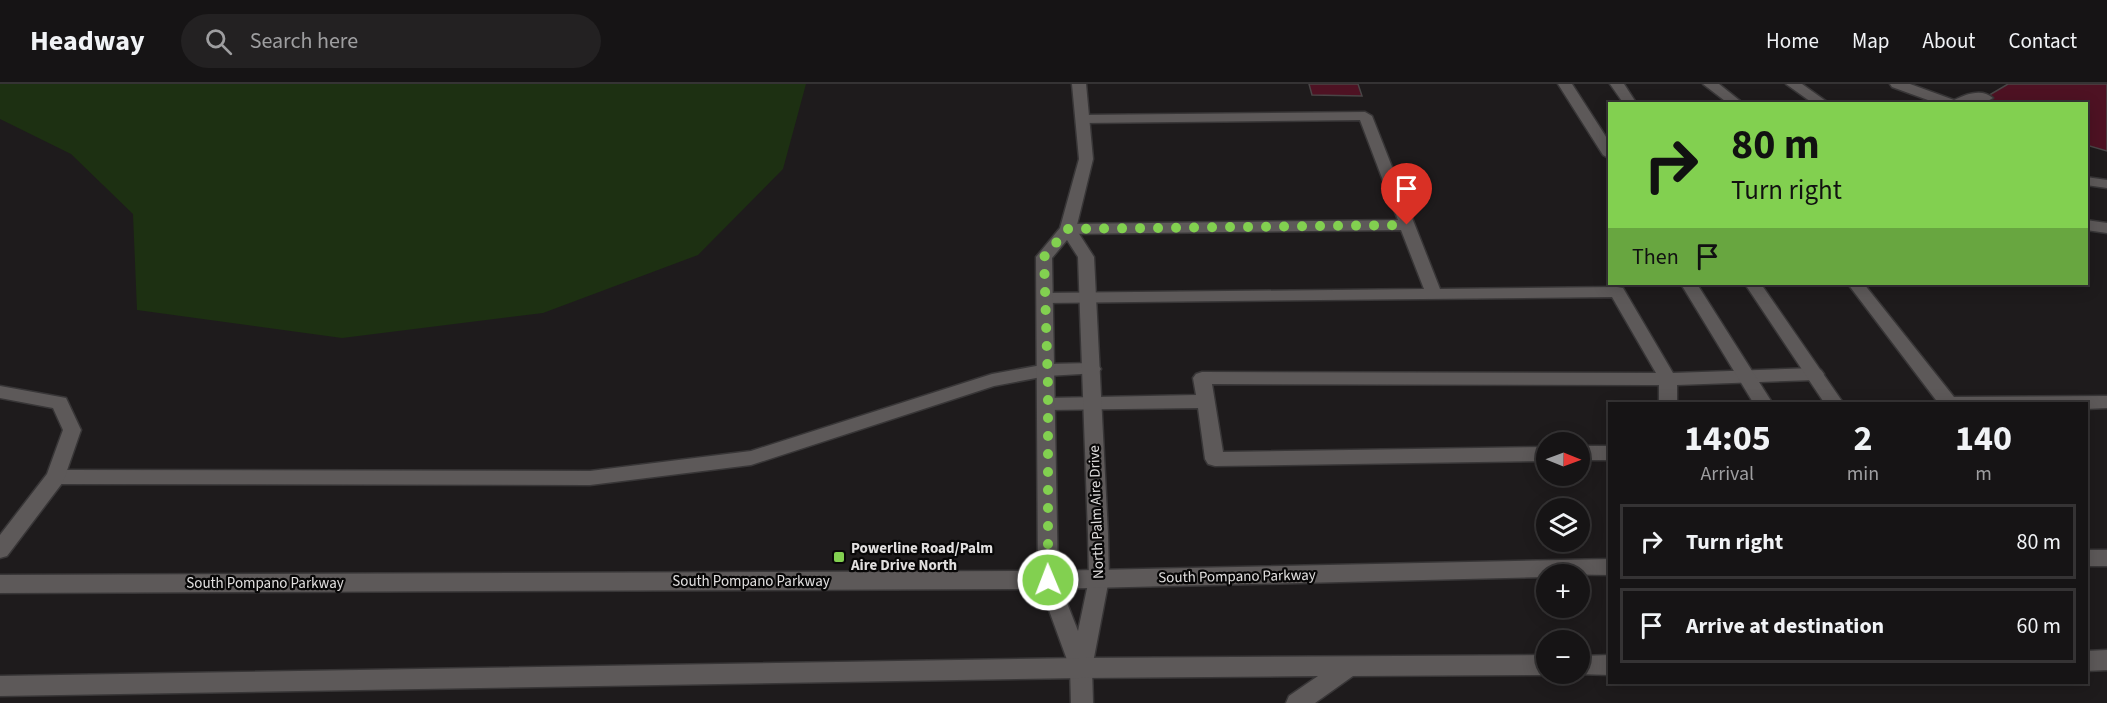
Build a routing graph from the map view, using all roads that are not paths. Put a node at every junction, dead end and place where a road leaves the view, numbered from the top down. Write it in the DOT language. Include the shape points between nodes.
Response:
graph roads {
  1 [pos="1079,84"];
  2 [pos="1566,84"];
  3 [pos="1617,84"];
  4 [pos="1710,84"];
  5 [pos="1793,84"];
  6 [pos="1897,84"];
  7 [pos="1986,98"];
  8 [pos="1630,102"];
  9 [pos="1735,102"];
  10 [pos="1821,102"];
  11 [pos="1949,102"];
  12 [pos="1960,102"];
  13 [pos="1083,119"];
  14 [pos="1608,152"];
  15 [pos="2088,181"];
  16 [pos="2107,183"];
  17 [pos="1407,225"];
  18 [pos="2088,225"];
  19 [pos="2107,228"];
  20 [pos="1068,229"];
  21 [pos="1690,285"];
  22 [pos="1754,285"];
  23 [pos="1857,285"];
  24 [pos="1434,294"];
  25 [pos="1089,297"];
  26 [pos="1045,298"];
  27 [pos="1092,369"];
  28 [pos="1047,370"];
  29 [pos="1815,374"];
  30 [pos="1747,376"];
  31 [pos="1668,379"];
  32 [pos="0,392"];
  33 [pos="1205,401"];
  34 [pos="1668,402"];
  35 [pos="1763,402"];
  36 [pos="1835,402"];
  37 [pos="1948,402"];
  38 [pos="2088,402"];
  39 [pos="2107,402"];
  40 [pos="1092,403"];
  41 [pos="1048,404"];
  42 [pos="1590,453"];
  43 [pos="1608,453"];
  44 [pos="1536,454"];
  45 [pos="56,477"];
  46 [pos="0,550"];
  47 [pos="2088,558"];
  48 [pos="2107,558"];
  49 [pos="1608,567"];
  50 [pos="1100,579"];
  51 [pos="1048,580"];
  52 [pos="0,584"];
  53 [pos="2088,660"];
  54 [pos="2107,660"];
  55 [pos="1608,664"];
  56 [pos="1536,665"];
  57 [pos="1590,665"];
  58 [pos="1350,666"];
  59 [pos="1081,668"];
  60 [pos="0,686"];
  61 [pos="1083,703"];
  62 [pos="1297,703"];
  1 -- 13 [label="main road"];
  2 -- 14 [label="main road"];
  3 -- 8 [label="main road"];
  4 -- 9 [label="main road"];
  5 -- 10 [label="main road"];
  6 -- 11 [label="main road"];
  7 -- 12 [label="main road" via="1971,97"];
  13 -- 17 [label="main road" via="1365,116"];
  13 -- 20 [label="main road" via="1086,159"];
  15 -- 16 [label="main road"];
  17 -- 20 [label="main road"];
  17 -- 24 [label="main road"];
  18 -- 19 [label="main road"];
  20 -- 25 [label="main road, North Palm Aire Drive" via="1086,257"];
  20 -- 26 [label="main road" via="1044,257"];
  21 -- 30 [label="main road"];
  22 -- 29 [label="main road"];
  23 -- 37 [label="main road"];
  24 -- 25 [label="main road"];
  24 -- 31 [label="main road" via="1617,292"];
  25 -- 26 [label="main road"];
  25 -- 27 [label="main road, North Palm Aire Drive"];
  26 -- 28 [label="main road"];
  27 -- 28 [label="main road"];
  27 -- 40 [label="main road, North Palm Aire Drive"];
  28 -- 41 [label="main road"];
  28 -- 45 [label="main road" via="992,380 751,458 590,478"];
  29 -- 30 [label="main road"];
  29 -- 36 [label="main road"];
  30 -- 31 [label="main road"];
  30 -- 35 [label="main road"];
  31 -- 33 [label="main road" via="1202,378"];
  31 -- 34 [label="main road"];
  32 -- 45 [label="main road" via="60,403 72,430"];
  33 -- 40 [label="main road"];
  33 -- 44 [label="main road" via="1215,459"];
  38 -- 39 [label="main road"];
  40 -- 41 [label="main road"];
  40 -- 50 [label="main road, North Palm Aire Drive"];
  41 -- 51 [label="main road"];
  42 -- 43 [label="main road"];
  45 -- 46 [label="main road"];
  47 -- 48 [label="main road"];
  49 -- 50 [label="main road, South Pompano Parkway"];
  50 -- 51 [label="main road, South Pompano Parkway"];
  50 -- 59 [label="main road, North Palm Aire Drive"];
  51 -- 52 [label="main road, South Pompano Parkway"];
  51 -- 59 [label="main road"];
  53 -- 54 [label="main road"];
  55 -- 57 [label="main road"];
  56 -- 58 [label="main road"];
  58 -- 59 [label="main road"];
  58 -- 62 [label="main road"];
  59 -- 60 [label="main road"];
  59 -- 61 [label="main road"];
}
